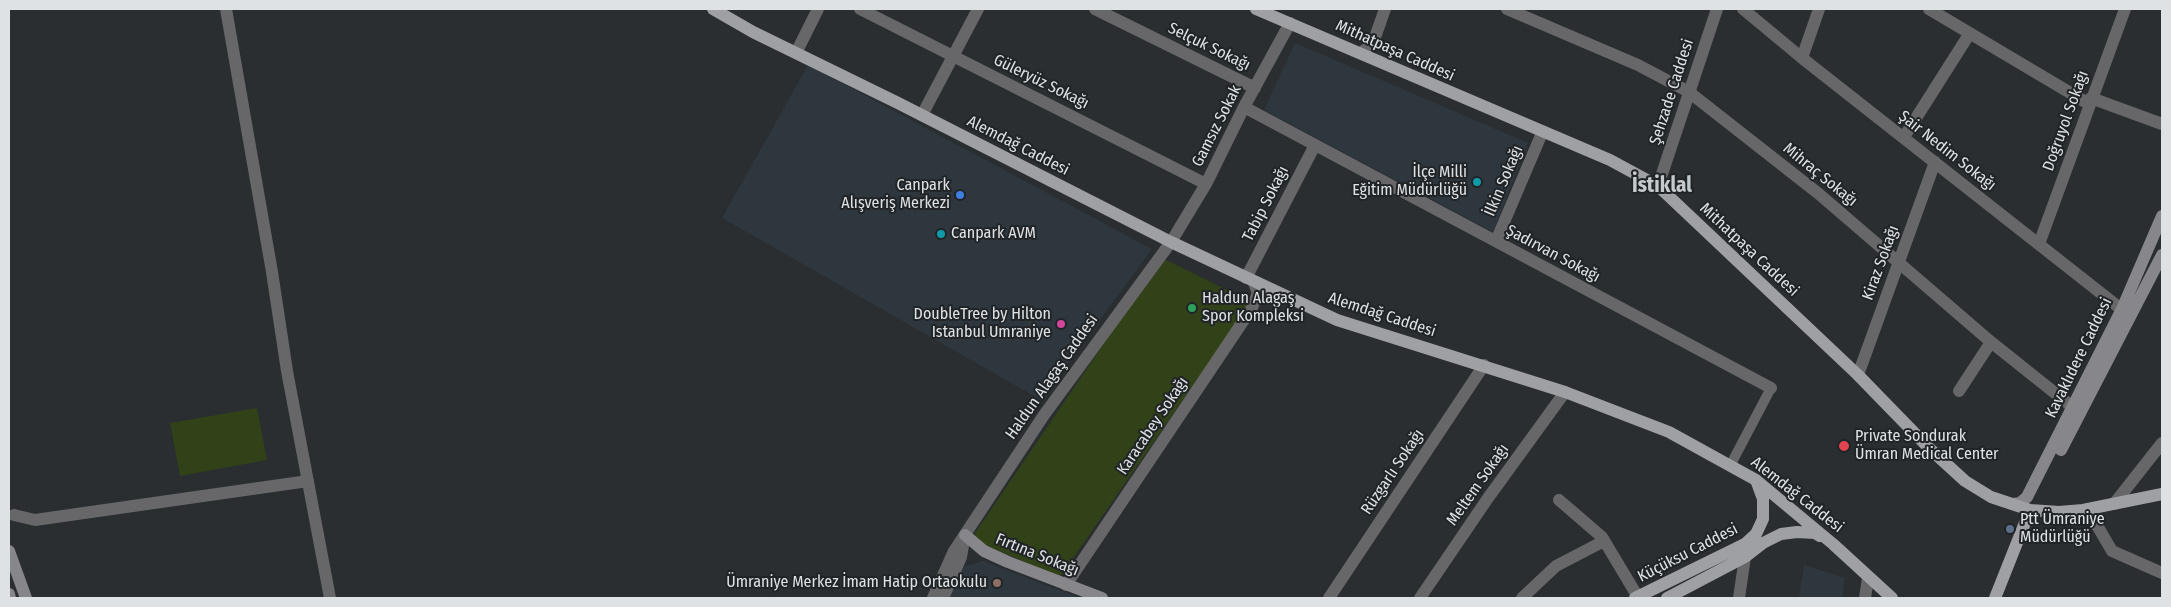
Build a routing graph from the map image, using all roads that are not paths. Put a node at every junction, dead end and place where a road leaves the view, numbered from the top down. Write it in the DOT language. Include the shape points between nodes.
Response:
graph roads {
  1 [pos="226,9"];
  2 [pos="713,9"];
  3 [pos="818,9"];
  4 [pos="860,9"];
  5 [pos="978,9"];
  6 [pos="1094,9"];
  7 [pos="1259,9"];
  8 [pos="1385,9"];
  9 [pos="1508,9"];
  10 [pos="1717,9"];
  11 [pos="1743,9"];
  12 [pos="1819,9"];
  13 [pos="1929,9"];
  14 [pos="2125,9"];
  15 [pos="1290,23"];
  16 [pos="1970,33"];
  17 [pos="796,53"];
  18 [pos="1361,54"];
  19 [pos="953,56"];
  20 [pos="1802,58"];
  21 [pos="1255,88"];
  22 [pos="1689,92"];
  23 [pos="2090,101"];
  24 [pos="1244,107"];
  25 [pos="922,115"];
  26 [pos="2162,124"];
  27 [pos="1542,133"];
  28 [pos="1904,137"];
  29 [pos="1315,145"];
  30 [pos="1934,162"];
  31 [pos="1206,184"];
  32 [pos="1658,186"];
  33 [pos="2162,216"];
  34 [pos="1171,242"];
  35 [pos="1496,242"];
  36 [pos="2039,244"];
  37 [pos="2149,248"];
  38 [pos="2162,256"];
  39 [pos="1899,262"];
  40 [pos="1250,281"];
  41 [pos="2127,313"];
  42 [pos="1990,342"];
  43 [pos="1484,365"];
  44 [pos="1858,375"];
  45 [pos="1771,388"];
  46 [pos="1959,391"];
  47 [pos="1564,392"];
  48 [pos="2076,411"];
  49 [pos="2162,443"];
  50 [pos="1731,464"];
  51 [pos="308,480"];
  52 [pos="1756,480"];
  53 [pos="2162,494"];
  54 [pos="1559,500"];
  55 [pos="2013,504"];
  56 [pos="2114,504"];
  57 [pos="2030,510"];
  58 [pos="2083,510"];
  59 [pos="14,515"];
  60 [pos="965,535"];
  61 [pos="1604,541"];
  62 [pos="1833,544"];
  63 [pos="9,551"];
  64 [pos="1745,557"];
  65 [pos="2162,573"];
  66 [pos="1868,578"];
  67 [pos="1066,584"];
  68 [pos="9,594"];
  69 [pos="1637,597"];
  70 [pos="10,598"];
  71 [pos="26,598"];
  72 [pos="330,598"];
  73 [pos="933,598"];
  74 [pos="944,598"];
  75 [pos="1102,598"];
  76 [pos="1329,598"];
  77 [pos="1420,598"];
  78 [pos="1522,598"];
  79 [pos="1668,598"];
  80 [pos="1739,598"];
  81 [pos="1865,598"];
  82 [pos="1892,598"];
  83 [pos="1995,598"];
  1 -- 51 [label="street"];
  2 -- 17 [label="main road, Alemdağ Caddesi"];
  3 -- 17 [label="street"];
  4 -- 19 [label="street, Güleryüz Sokağı"];
  5 -- 19 [label="street"];
  6 -- 21 [label="street, Selçuk Sokağı"];
  7 -- 15 [label="main road, Mithatpaşa Caddesi"];
  8 -- 18 [label="street" via="1373,43"];
  9 -- 22 [label="street, Mihraç Sokağı" via="1638,65"];
  10 -- 22 [label="street, Şehzade Caddesi"];
  11 -- 20 [label="street, Şair Nedim Sokağı"];
  12 -- 20 [label="street"];
  13 -- 16 [label="street"];
  14 -- 23 [label="street, Doğruyol Sokağı"];
  15 -- 18 [label="main road, Mithatpaşa Caddesi"];
  15 -- 21 [label="street, Gamsız Sokak"];
  16 -- 23 [label="street"];
  16 -- 28 [label="street"];
  17 -- 25 [label="main road, Alemdağ Caddesi"];
  18 -- 27 [label="main road, Mithatpaşa Caddesi"];
  19 -- 25 [label="street"];
  19 -- 31 [label="street, Güleryüz Sokağı"];
  20 -- 28 [label="street, Şair Nedim Sokağı"];
  21 -- 24 [label="street, Gamsız Sokak"];
  22 -- 32 [label="street, Şehzade Caddesi"];
  22 -- 39 [label="street, Mihraç Sokağı" via="1819,194"];
  23 -- 26 [label="street"];
  23 -- 36 [label="street, Doğruyol Sokağı"];
  24 -- 29 [label="street, Şadırvan Sokağı"];
  24 -- 31 [label="street, Gamsız Sokak"];
  25 -- 34 [label="main road, Alemdağ Caddesi"];
  27 -- 32 [label="main road, Mithatpaşa Caddesi" via="1610,160"];
  27 -- 35 [label="street, İlkin Sokağı"];
  28 -- 30 [label="street, Şair Nedim Sokağı"];
  29 -- 35 [label="street, Şadırvan Sokağı"];
  29 -- 40 [label="street, Tabip Sokağı"];
  30 -- 36 [label="street, Şair Nedim Sokağı"];
  30 -- 39 [label="street, Kiraz Sokağı"];
  31 -- 34 [label="street, Gamsız Sokak"];
  32 -- 44 [label="main road, Mithatpaşa Caddesi"];
  33 -- 37 [label="main road, Kavaklıdere Caddesi"];
  34 -- 40 [label="main road, Alemdağ Caddesi"];
  34 -- 60 [label="street, Haldun Alagaş Caddesi" via="1044,415"];
  35 -- 45 [label="street, Şadırvan Sokağı"];
  36 -- 41 [label="street, Şair Nedim Sokağı"];
  37 -- 38 [label="street"];
  37 -- 41 [label="main road, Kavaklıdere Caddesi"];
  38 -- 41 [label="main road, Kavaklıdere Caddesi"];
  39 -- 42 [label="street, Mihraç Sokağı"];
  39 -- 44 [label="street, Kiraz Sokağı"];
  40 -- 43 [label="main road, Alemdağ Caddesi" via="1337,320"];
  40 -- 67 [label="street, Karacabey Sokağı" via="1258,293 1252,308"];
  41 -- 48 [label="main road, Kavaklıdere Caddesi"];
  42 -- 46 [label="street"];
  42 -- 48 [label="street, Mihraç Sokağı"];
  43 -- 47 [label="main road, Alemdağ Caddesi"];
  43 -- 76 [label="street, Rüzgarlı Sokağı"];
  44 -- 55 [label="main road, Mithatpaşa Caddesi" via="1965,481 1991,497"];
  45 -- 50 [label="street, Şadırvan Sokağı"];
  47 -- 50 [label="main road, Alemdağ Caddesi" via="1669,432"];
  47 -- 77 [label="street, Meltem Sokağı"];
  48 -- 55 [label="main road, Kavaklıdere Caddesi" via="2027,497"];
  48 -- 57 [label="main road, Kavaklıdere Caddesi"];
  49 -- 56 [label="street"];
  50 -- 52 [label="main road, Alemdağ Caddesi"];
  51 -- 59 [label="street" via="35,520"];
  51 -- 72 [label="street"];
  52 -- 62 [label="main road, Alemdağ Caddesi"];
  52 -- 69 [label="main road, Küçüksu Caddesi" via="1763,506 1763,519 1756,534 1744,544"];
  53 -- 56 [label="main road, Mithatpaşa Caddesi"];
  54 -- 61 [label="street"];
  55 -- 57 [label="main road, Mithatpaşa Caddesi"];
  56 -- 58 [label="main road, Mithatpaşa Caddesi"];
  57 -- 58 [label="main road, Mithatpaşa Caddesi"];
  57 -- 83 [label="main road"];
  58 -- 65 [label="street" via="2117,555"];
  60 -- 67 [label="main road, Fırtına Sokağı" via="984,551"];
  60 -- 73 [label="street, Haldun Alagaş Caddesi" via="954,551"];
  60 -- 74 [label="street, Haldun Alagaş Caddesi" via="961,557"];
  61 -- 69 [label="street"];
  61 -- 78 [label="street" via="1556,566"];
  62 -- 64 [label="main road, Küçüksu Caddesi" via="1815,534 1789,533 1763,543"];
  62 -- 66 [label="main road, Alemdağ Caddesi"];
  63 -- 71 [label="main road"];
  64 -- 79 [label="main road, Küçüksu Caddesi"];
  64 -- 80 [label="street"];
  66 -- 81 [label="street"];
  66 -- 82 [label="main road, Alemdağ Caddesi"];
  67 -- 75 [label="main road, Fırtına Sokağı"];
  68 -- 70 [label="main road"];
}
